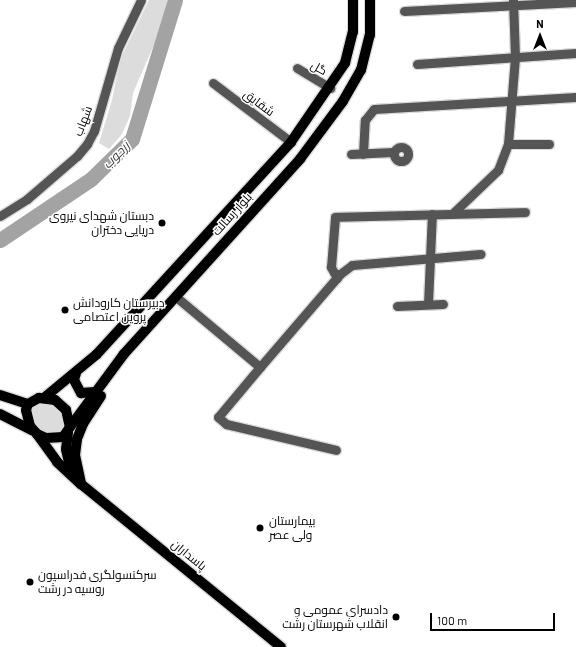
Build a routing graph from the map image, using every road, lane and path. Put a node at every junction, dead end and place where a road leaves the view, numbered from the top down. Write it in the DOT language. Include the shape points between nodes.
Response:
graph roads {
  1 [pos="141,0"];
  2 [pos="353,0"];
  3 [pos="370,0"];
  4 [pos="513,2"];
  5 [pos="576,2"];
  6 [pos="404,11"];
  7 [pos="576,52"];
  8 [pos="515,57"];
  9 [pos="417,64"];
  10 [pos="296,68"];
  11 [pos="213,83"];
  12 [pos="330,88"];
  13 [pos="576,97"];
  14 [pos="512,101"];
  15 [pos="291,142"];
  16 [pos="508,144"];
  17 [pos="549,144"];
  18 [pos="393,152"];
  19 [pos="351,154"];
  20 [pos="362,154"];
  21 [pos="525,212"];
  22 [pos="432,214"];
  23 [pos="452,214"];
  24 [pos="0,216"];
  25 [pos="481,254"];
  26 [pos="430,258"];
  27 [pos="337,278"];
  28 [pos="175,296"];
  29 [pos="428,304"];
  30 [pos="443,304"];
  31 [pos="397,306"];
  32 [pos="124,354"];
  33 [pos="260,367"];
  34 [pos="76,373"];
  35 [pos="95,392"];
  36 [pos="0,396"];
  37 [pos="44,397"];
  38 [pos="28,404"];
  39 [pos="0,414"];
  40 [pos="69,430"];
  41 [pos="35,432"];
  42 [pos="336,450"];
  43 [pos="81,484"];
  44 [pos="280,647"];
  1 -- 24 [label="street, شهاب" via="118,48 94,131 87,144 77,156 27,199"];
  2 -- 12 [label="main road, بلوار رسالت" via="353,32 345,63"];
  3 -- 28 [label="main road, بلوار رسالت" via="370,35 361,70 343,101 300,159"];
  4 -- 5 [label="street"];
  4 -- 6 [label="street"];
  4 -- 8 [label="street"];
  7 -- 8 [label="street"];
  8 -- 9 [label="street"];
  8 -- 14 [label="street"];
  10 -- 12 [label="street, گل"];
  11 -- 15 [label="street, شقایق"];
  12 -- 15 [label="main road, بلوار رسالت"];
  13 -- 14 [label="street"];
  14 -- 16 [label="street"];
  14 -- 20 [label="street" via="374,109 365,120"];
  15 -- 34 [label="main road, بلوار رسالت" via="168,278"];
  16 -- 17 [label="street"];
  16 -- 23 [label="street" via="498,170"];
  18 -- 20 [label="street"];
  19 -- 20 [label="street"];
  21 -- 23 [label="street"];
  22 -- 23 [label="street"];
  22 -- 26 [label="street"];
  22 -- 27 [label="street" via="335,217 331,267"];
  25 -- 26 [label="street"];
  26 -- 27 [label="street" via="356,264 347,268"];
  26 -- 29 [label="street"];
  27 -- 33 [label="street"];
  28 -- 32 [label="main road, بلوار رسالت"];
  28 -- 33 [label="street"];
  29 -- 30 [label="street"];
  29 -- 31 [label="street"];
  32 -- 35 [label="main road, بلوار رسالت"];
  32 -- 43 [label="main road" via="119,371 91,410 77,439 75,455"];
  33 -- 42 [label="street" via="218,417 226,424"];
  34 -- 35 [label="main road" via="74,380 81,392"];
  34 -- 37 [label="main road, بلوار رسالت"];
  35 -- 40 [label="main road, بلوار رسالت"];
  36 -- 38 [label="main road"];
  37 -- 38 [label="main road"];
  37 -- 40 [label="main road" via="63,406 69,415"];
  38 -- 41 [label="main road" via="25,416"];
  39 -- 41 [label="main road"];
  40 -- 41 [label="main road" via="57,439"];
  40 -- 43 [label="main road" via="66,449 70,467"];
  41 -- 43 [label="main road" via="57,462"];
  43 -- 44 [label="main road, پاسداران"];
}
